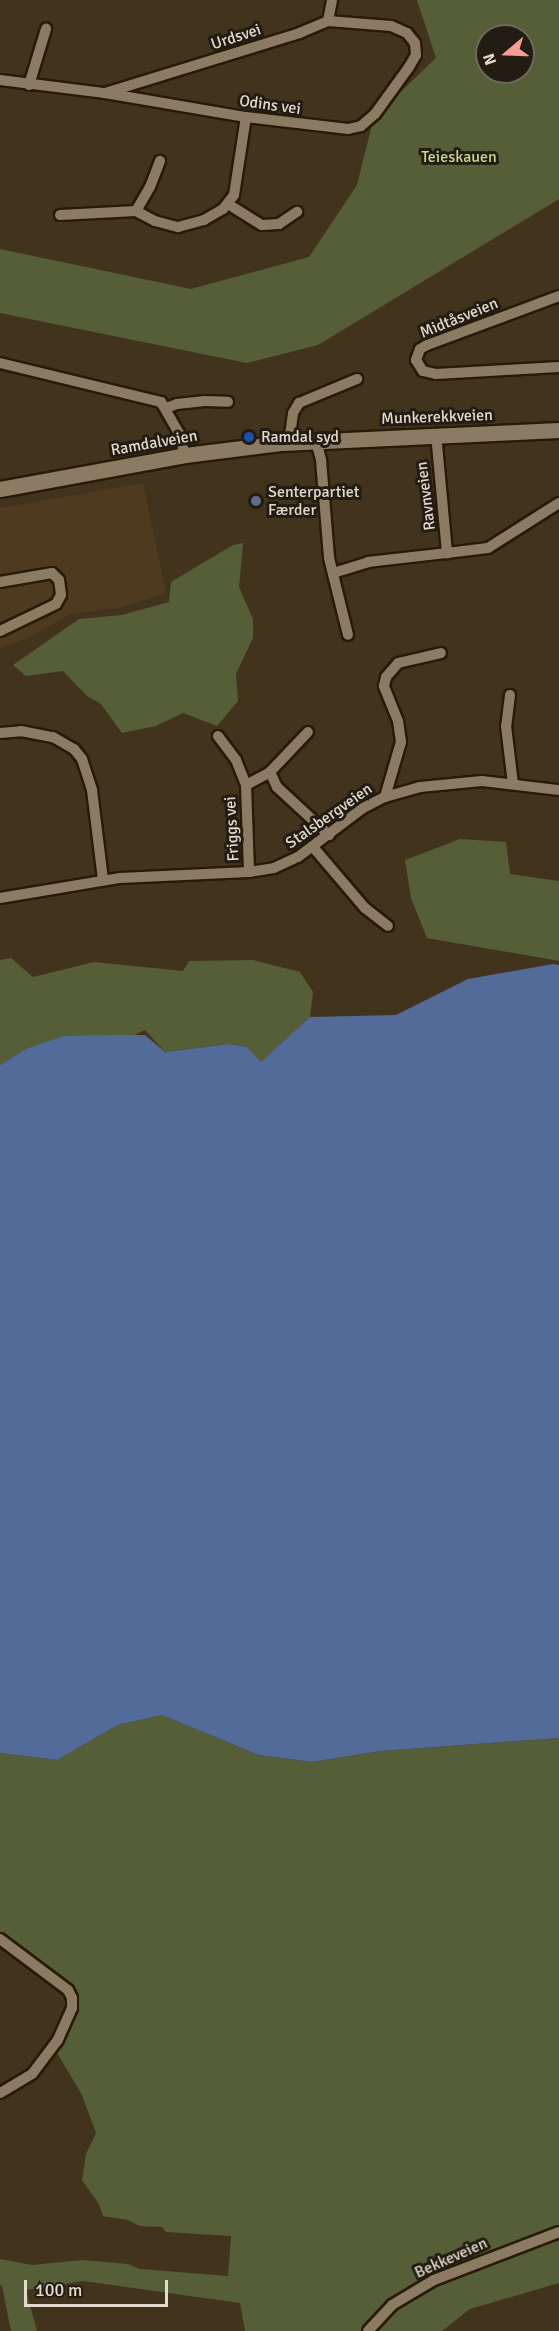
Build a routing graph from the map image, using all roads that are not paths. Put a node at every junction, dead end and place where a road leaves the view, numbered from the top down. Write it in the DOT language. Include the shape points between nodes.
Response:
graph roads {
  1 [pos="332,0"];
  2 [pos="328,21"];
  3 [pos="377,23"];
  4 [pos="46,29"];
  5 [pos="0,80"];
  6 [pos="29,85"];
  7 [pos="105,93"];
  8 [pos="246,117"];
  9 [pos="160,161"];
  10 [pos="228,204"];
  11 [pos="136,211"];
  12 [pos="297,212"];
  13 [pos="60,215"];
  14 [pos="559,296"];
  15 [pos="0,363"];
  16 [pos="559,367"];
  17 [pos="357,379"];
  18 [pos="228,402"];
  19 [pos="166,408"];
  20 [pos="559,430"];
  21 [pos="436,434"];
  22 [pos="316,441"];
  23 [pos="289,442"];
  24 [pos="185,455"];
  25 [pos="0,489"];
  26 [pos="559,503"];
  27 [pos="447,553"];
  28 [pos="333,573"];
  29 [pos="0,582"];
  30 [pos="0,631"];
  31 [pos="348,635"];
  32 [pos="441,653"];
  33 [pos="510,695"];
  34 [pos="308,732"];
  35 [pos="0,733"];
  36 [pos="218,736"];
  37 [pos="270,772"];
  38 [pos="513,784"];
  39 [pos="246,785"];
  40 [pos="559,790"];
  41 [pos="385,797"];
  42 [pos="328,835"];
  43 [pos="313,847"];
  44 [pos="249,872"];
  45 [pos="103,880"];
  46 [pos="0,898"];
  47 [pos="388,926"];
  48 [pos="0,1939"];
  49 [pos="0,2093"];
  50 [pos="559,2232"];
  51 [pos="368,2331"];
  1 -- 2 [label="street"];
  2 -- 3 [label="street, Urdsvei"];
  2 -- 7 [label="street, Urdsvei"];
  3 -- 8 [label="street, Odins vei" via="406,33 415,43 416,55 367,123 341,129"];
  4 -- 6 [label="street"];
  5 -- 6 [label="street, Odins vei"];
  6 -- 7 [label="street, Odins vei"];
  7 -- 8 [label="street, Odins vei"];
  8 -- 10 [label="street" via="238,184"];
  9 -- 11 [label="street"];
  10 -- 11 [label="street" via="204,220 178,227"];
  10 -- 12 [label="street" via="262,225 279,224"];
  11 -- 13 [label="street"];
  14 -- 16 [label="street, Midtåsveien" via="427,345 420,349 416,360 423,371 436,374"];
  15 -- 19 [label="street" via="157,400"];
  17 -- 23 [label="street" via="299,403 292,413"];
  18 -- 19 [label="street" via="196,402"];
  19 -- 24 [label="street"];
  20 -- 21 [label="main road, Munkerekkveien"];
  21 -- 22 [label="main road, Munkerekkveien"];
  21 -- 27 [label="street, Ravnveien"];
  22 -- 23 [label="main road, Ramdalveien"];
  22 -- 28 [label="street"];
  23 -- 24 [label="main road, Ramdalveien"];
  24 -- 25 [label="main road, Ramdalveien"];
  26 -- 27 [label="street, Ravnveien" via="489,548"];
  27 -- 28 [label="street, Ravnveien" via="368,562"];
  28 -- 31 [label="street"];
  29 -- 30 [label="street" via="52,573 59,580 61,595 56,604"];
  32 -- 41 [label="street, Stalsbergveien" via="398,663 386,676 384,686 398,721 401,742"];
  33 -- 38 [label="street" via="506,720"];
  34 -- 37 [label="street, Friggs vei"];
  35 -- 45 [label="street" via="21,731 53,737 74,748 82,759 92,789"];
  36 -- 39 [label="street, Friggs vei" via="237,760"];
  37 -- 39 [label="street, Friggs vei"];
  37 -- 42 [label="street" via="277,787"];
  38 -- 40 [label="street"];
  38 -- 41 [label="street" via="441,784"];
  39 -- 44 [label="street, Friggs vei"];
  41 -- 42 [label="street, Stalsbergveien" via="363,808"];
  42 -- 43 [label="street, Stalsbergveien"];
  43 -- 44 [label="street, Stalsbergveien" via="285,864"];
  43 -- 47 [label="street" via="365,908"];
  44 -- 45 [label="street, Stalsbergveien"];
  45 -- 46 [label="street, Stalsbergveien"];
  48 -- 49 [label="street" via="68,1990 72,2008 57,2041 32,2074"];
  50 -- 51 [label="street, Bekkeveien" via="434,2280 392,2305"];
}
